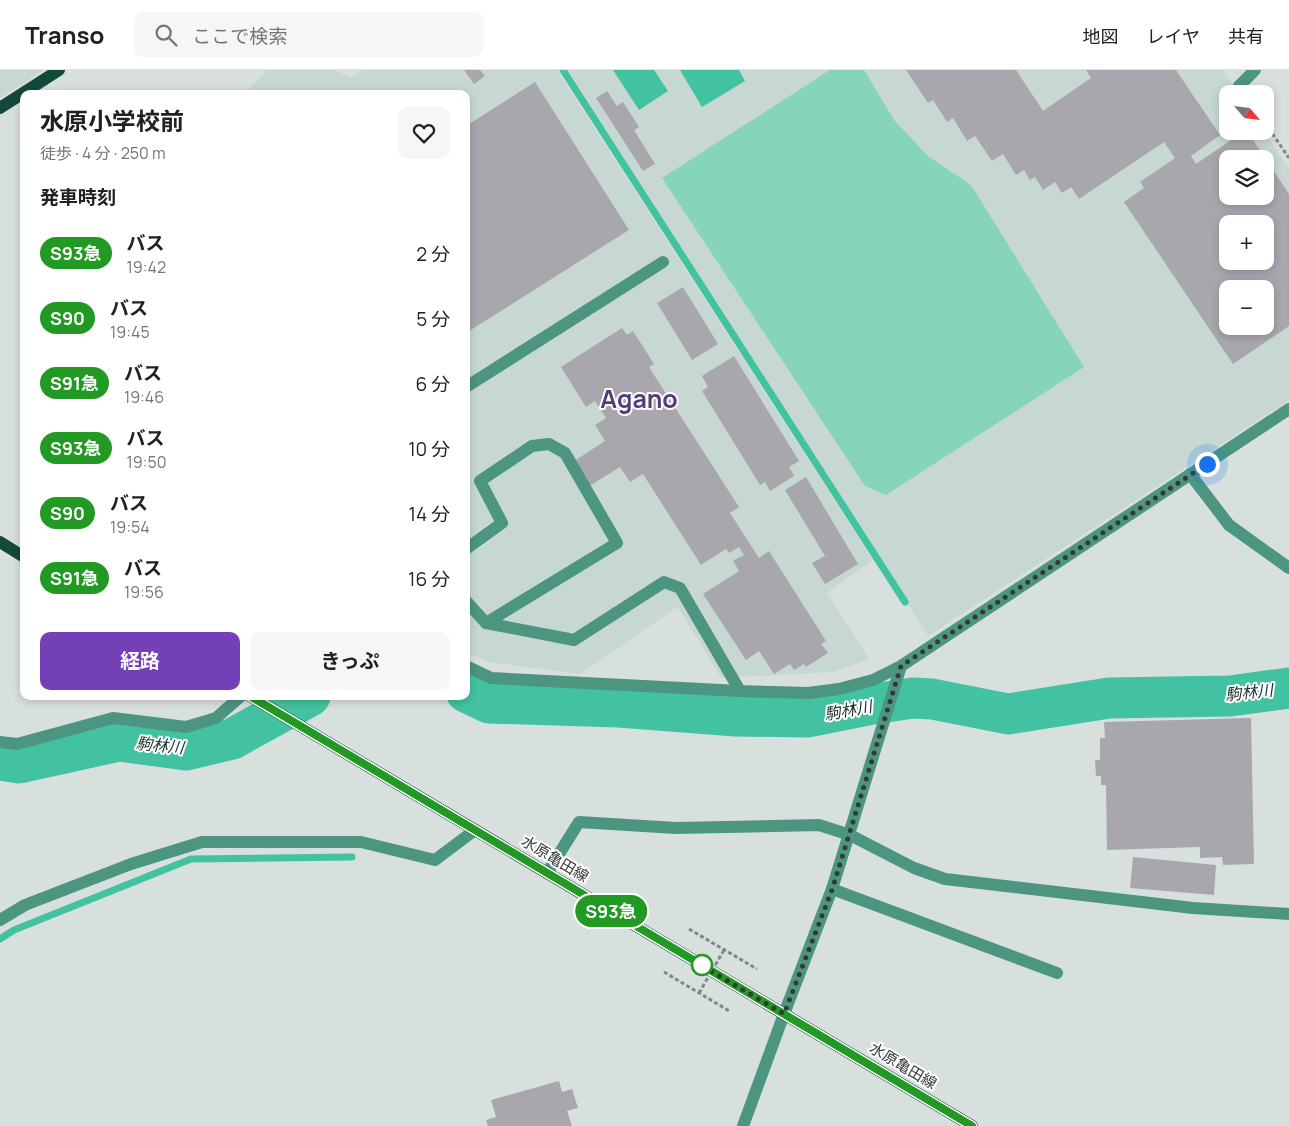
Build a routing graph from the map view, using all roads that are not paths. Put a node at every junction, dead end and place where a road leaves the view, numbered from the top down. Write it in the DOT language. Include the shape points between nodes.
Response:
graph roads {
  1 [pos="60,70"];
  2 [pos="1255,70"];
  3 [pos="1240,85"];
  4 [pos="28,90"];
  5 [pos="20,95"];
  6 [pos="0,108"];
  7 [pos="663,262"];
  8 [pos="470,384"];
  9 [pos="1289,409"];
  10 [pos="1190,474"];
  11 [pos="0,542"];
  12 [pos="470,546"];
  13 [pos="20,554"];
  14 [pos="1289,568"];
  15 [pos="470,605"];
  16 [pos="486,623"];
  17 [pos="901,666"];
  18 [pos="470,668"];
  19 [pos="740,692"];
  20 [pos="237,700"];
  21 [pos="257,700"];
  22 [pos="0,742"];
  23 [pos="475,830"];
  24 [pos="850,835"];
  25 [pos="547,873"];
  26 [pos="832,890"];
  27 [pos="1289,914"];
  28 [pos="0,920"];
  29 [pos="1057,973"];
  30 [pos="784,1014"];
  31 [pos="743,1126"];
  32 [pos="972,1126"];
  1 -- 4 [label="main road"];
  2 -- 3 [label="street"];
  5 -- 6 [label="main road"];
  7 -- 8 [label="street"];
  9 -- 10 [label="street"];
  10 -- 14 [label="street" via="1229,525"];
  10 -- 17 [label="street"];
  11 -- 13 [label="main road"];
  12 -- 16 [label="street" via="502,523 480,481 532,446 549,444 565,453 617,543"];
  15 -- 16 [label="street"];
  16 -- 19 [label="street" via="574,640 664,582 680,588"];
  17 -- 19 [label="street" via="873,680 839,689 808,693"];
  17 -- 24 [label="street"];
  18 -- 19 [label="street" via="491,678"];
  20 -- 22 [label="street" via="216,718 186,727 112,718 17,744"];
  21 -- 23 [label="main road, 水原亀田線"];
  23 -- 25 [label="main road, 水原亀田線"];
  23 -- 28 [label="street" via="435,860 361,842 202,842 131,864 25,904"];
  24 -- 25 [label="street" via="819,825 676,828 579,822"];
  24 -- 26 [label="street"];
  24 -- 27 [label="street" via="914,868 945,879 1193,908"];
  25 -- 30 [label="main road, 水原亀田線"];
  26 -- 29 [label="street"];
  26 -- 30 [label="street"];
  30 -- 31 [label="street"];
  30 -- 32 [label="main road, 水原亀田線"];
}
